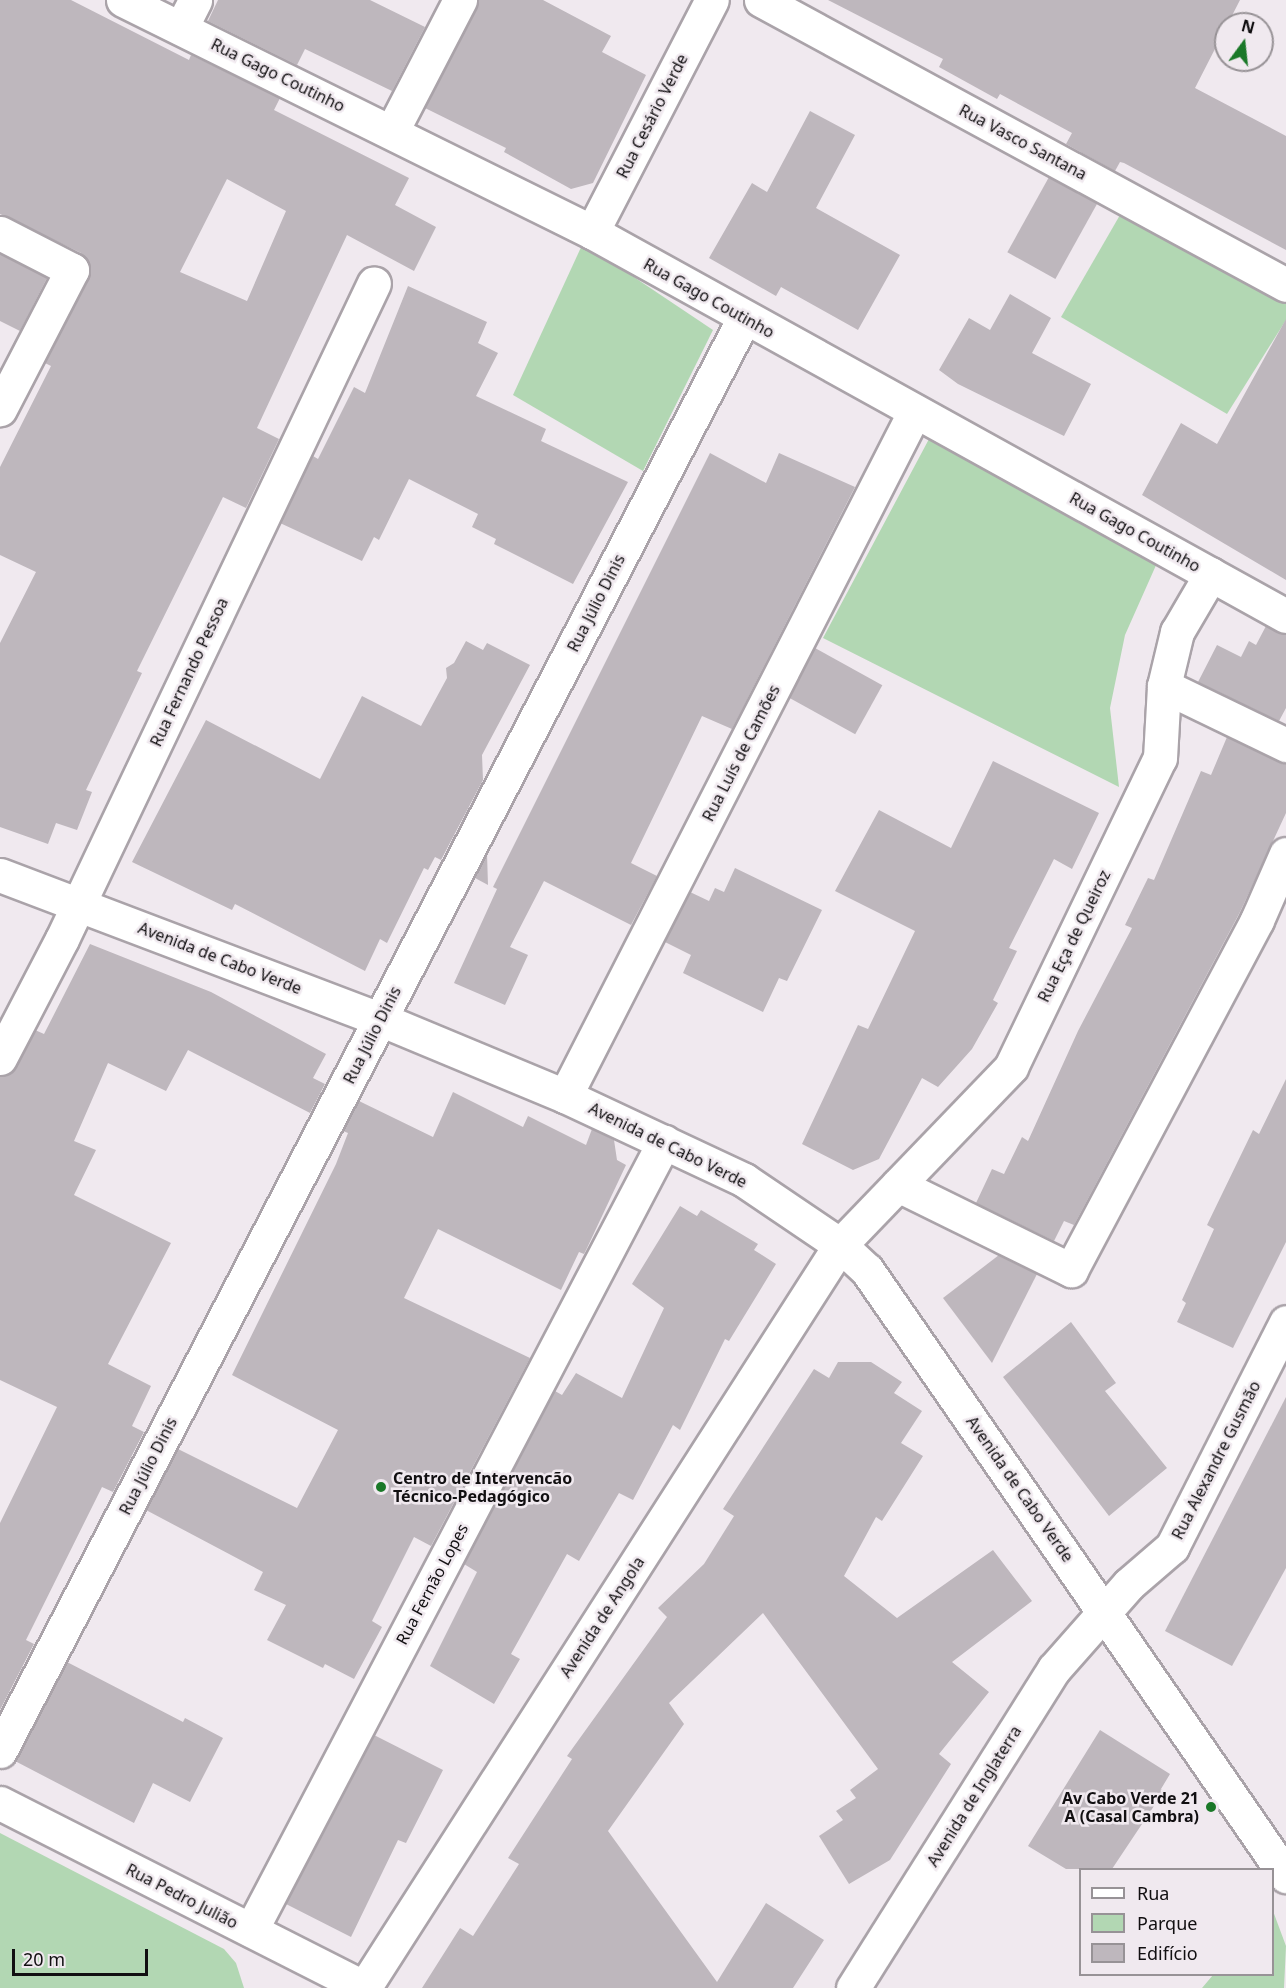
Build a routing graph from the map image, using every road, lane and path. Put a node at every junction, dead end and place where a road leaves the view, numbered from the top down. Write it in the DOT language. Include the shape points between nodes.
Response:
graph roads {
  1 [pos="123,0"];
  2 [pos="459,0"];
  3 [pos="712,0"];
  4 [pos="761,0"];
  5 [pos="188,14"];
  6 [pos="392,131"];
  7 [pos="592,232"];
  8 [pos="0,233"];
  9 [pos="374,283"];
  10 [pos="1286,285"];
  11 [pos="744,318"];
  12 [pos="0,409"];
  13 [pos="915,411"];
  14 [pos="1211,574"];
  15 [pos="1286,616"];
  16 [pos="1164,686"];
  17 [pos="1286,745"];
  18 [pos="1286,854"];
  19 [pos="0,875"];
  20 [pos="78,905"];
  21 [pos="380,1019"];
  22 [pos="0,1058"];
  23 [pos="565,1096"];
  24 [pos="664,1142"];
  25 [pos="898,1185"];
  26 [pos="840,1245"];
  27 [pos="1286,1322"];
  28 [pos="1105,1612"];
  29 [pos="0,1751"];
  30 [pos="0,1803"];
  31 [pos="1281,1854"];
  32 [pos="251,1930"];
  33 [pos="364,1988"];
  34 [pos="853,1988"];
  1 -- 5 [label="street, Rua Gago Coutinho"];
  2 -- 6 [label="street"];
  3 -- 7 [label="street, Rua Cesário Verde"];
  4 -- 10 [label="street, Rua Vasco Santana"];
  5 -- 6 [label="street, Rua Gago Coutinho"];
  6 -- 7 [label="street, Rua Gago Coutinho"];
  7 -- 11 [label="street, Rua Gago Coutinho"];
  8 -- 12 [label="street" via="72,270"];
  9 -- 20 [label="street, Rua Fernando Pessoa"];
  11 -- 13 [label="street, Rua Gago Coutinho"];
  11 -- 21 [label="street, Rua Júlio Dinis"];
  13 -- 14 [label="street, Rua Gago Coutinho"];
  13 -- 23 [label="street, Rua Luís de Camões"];
  14 -- 15 [label="street, Rua Gago Coutinho"];
  14 -- 16 [label="street, Rua Eça de Queiroz" via="1177,632"];
  16 -- 17 [label="street"];
  16 -- 25 [label="street, Rua Eça de Queiroz" via="1160,758 1011,1067"];
  18 -- 25 [label="street" via="1257,920 1071,1270"];
  19 -- 20 [label="street, Avenida de Cabo Verde"];
  20 -- 21 [label="street, Avenida de Cabo Verde"];
  20 -- 22 [label="street, Rua Fernando Pessoa"];
  21 -- 23 [label="street, Avenida de Cabo Verde"];
  21 -- 29 [label="street, Rua Júlio Dinis"];
  23 -- 24 [label="street, Avenida de Cabo Verde"];
  24 -- 26 [label="street, Avenida de Cabo Verde" via="744,1180"];
  24 -- 32 [label="street, Rua Fernão Lopes"];
  25 -- 26 [label="street, Rua Eça de Queiroz"];
  26 -- 28 [label="street, Avenida de Cabo Verde" via="867,1270"];
  26 -- 33 [label="street, Avenida de Angola"];
  27 -- 28 [label="street, Rua Alexandre Gusmão" via="1172,1548 1129,1584"];
  28 -- 31 [label="street, Avenida de Cabo Verde"];
  28 -- 34 [label="street, Avenida de Inglaterra" via="1054,1670"];
  30 -- 32 [label="street, Rua Pedro Julião"];
  32 -- 33 [label="street, Rua Pedro Julião"];
}
